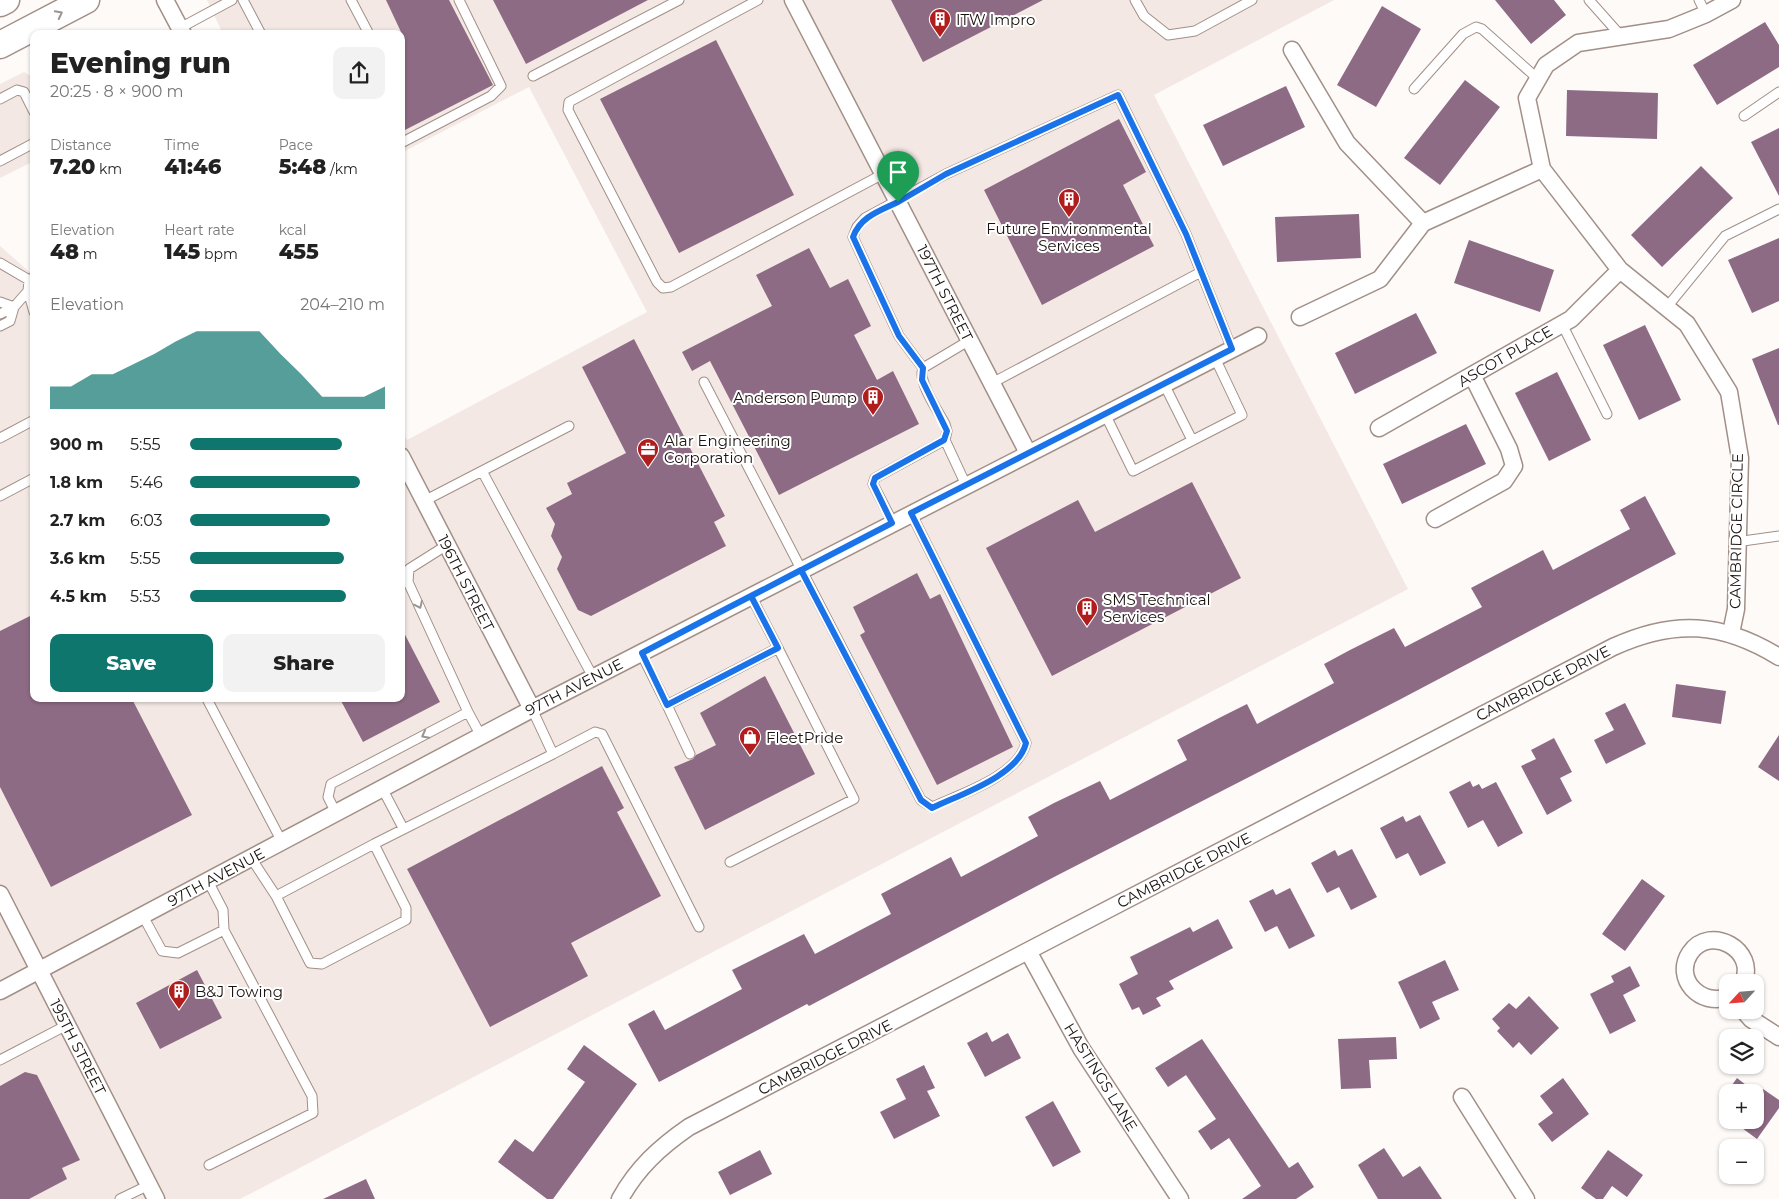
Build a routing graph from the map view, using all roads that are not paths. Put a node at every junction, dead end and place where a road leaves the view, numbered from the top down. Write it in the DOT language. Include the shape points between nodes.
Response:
graph roads {
  1 [pos="6,0"];
  2 [pos="86,0"];
  3 [pos="165,0"];
  4 [pos="232,0"];
  5 [pos="243,0"];
  6 [pos="351,0"];
  7 [pos="459,0"];
  8 [pos="679,0"];
  9 [pos="758,0"];
  10 [pos="793,0"];
  11 [pos="1135,0"];
  12 [pos="1252,0"];
  13 [pos="1589,0"];
  14 [pos="1732,0"];
  15 [pos="0,3"];
  16 [pos="1702,7"];
  17 [pos="180,30"];
  18 [pos="183,30"];
  19 [pos="260,30"];
  20 [pos="367,30"];
  21 [pos="1621,36"];
  22 [pos="0,45"];
  23 [pos="1292,50"];
  24 [pos="533,76"];
  25 [pos="1538,79"];
  26 [pos="1414,88"];
  27 [pos="1779,92"];
  28 [pos="0,99"];
  29 [pos="30,104"];
  30 [pos="1744,116"];
  31 [pos="405,141"];
  32 [pos="30,146"];
  33 [pos="0,161"];
  34 [pos="1542,169"];
  35 [pos="883,174"];
  36 [pos="898,202"];
  37 [pos="1779,209"];
  38 [pos="1423,222"];
  39 [pos="0,263"];
  40 [pos="1620,270"];
  41 [pos="1200,272"];
  42 [pos="30,278"];
  43 [pos="30,283"];
  44 [pos="28,291"];
  45 [pos="30,298"];
  46 [pos="0,302"];
  47 [pos="14,307"];
  48 [pos="1667,307"];
  49 [pos="0,314"];
  50 [pos="1300,317"];
  51 [pos="1562,324"];
  52 [pos="0,326"];
  53 [pos="1258,336"];
  54 [pos="970,340"];
  55 [pos="1232,349"];
  56 [pos="1215,358"];
  57 [pos="923,368"];
  58 [pos="1472,375"];
  59 [pos="704,382"];
  60 [pos="992,383"];
  61 [pos="1164,384"];
  62 [pos="1105,414"];
  63 [pos="1607,414"];
  64 [pos="30,422"];
  65 [pos="569,426"];
  66 [pos="1379,428"];
  67 [pos="0,438"];
  68 [pos="944,440"];
  69 [pos="1192,440"];
  70 [pos="1028,453"];
  71 [pos="405,464"];
  72 [pos="482,471"];
  73 [pos="30,480"];
  74 [pos="966,485"];
  75 [pos="0,496"];
  76 [pos="424,501"];
  77 [pos="911,513"];
  78 [pos="1435,519"];
  79 [pos="892,523"];
  80 [pos="1779,536"];
  81 [pos="1736,542"];
  82 [pos="447,546"];
  83 [pos="801,570"];
  84 [pos="751,596"];
  85 [pos="1732,633"];
  86 [pos="778,648"];
  87 [pos="642,653"];
  88 [pos="1779,657"];
  89 [pos="593,677"];
  90 [pos="209,702"];
  91 [pos="667,705"];
  92 [pos="532,709"];
  93 [pos="468,712"];
  94 [pos="482,736"];
  95 [pos="553,754"];
  96 [pos="690,754"];
  97 [pos="382,788"];
  98 [pos="336,813"];
  99 [pos="403,828"];
  100 [pos="282,842"];
  101 [pos="374,844"];
  102 [pos="251,858"];
  103 [pos="730,862"];
  104 [pos="208,881"];
  105 [pos="0,894"];
  106 [pos="276,896"];
  107 [pos="143,916"];
  108 [pos="699,927"];
  109 [pos="224,930"];
  110 [pos="1028,951"];
  111 [pos="40,971"];
  112 [pos="1744,974"];
  113 [pos="0,991"];
  114 [pos="1719,1000"];
  115 [pos="1751,1019"];
  116 [pos="67,1025"];
  117 [pos="1779,1037"];
  118 [pos="0,1060"];
  119 [pos="1462,1097"];
  120 [pos="209,1165"];
  121 [pos="152,1192"];
  122 [pos="120,1199"];
  123 [pos="620,1199"];
  124 [pos="1180,1199"];
  125 [pos="1526,1199"];
  1 -- 15 [label="main road"];
  22 -- 2 [label="main road, one-way"];
  3 -- 17 [label="street"];
  4 -- 18 [label="lane"];
  5 -- 19 [label="lane"];
  6 -- 20 [label="lane"];
  7 -- 31 [label="lane" via="501,86 491,96"];
  8 -- 24 [label="lane"];
  9 -- 35 [label="lane" via="569,102 568,110 657,282 663,288 671,287"];
  10 -- 35 [label="street, 197TH STREET"];
  11 -- 12 [label="lane" via="1144,16 1168,34 1195,31"];
  13 -- 21 [label="lane"];
  14 -- 16 [label="street"];
  16 -- 21 [label="street" via="1669,29"];
  21 -- 25 [label="street" via="1578,43 1546,65"];
  23 -- 38 [label="street" via="1347,143"];
  25 -- 26 [label="lane" via="1482,28 1476,27 1463,34"];
  25 -- 34 [label="street" via="1527,98"];
  27 -- 30 [label="lane"];
  28 -- 29 [label="lane" via="17,90 24,92"];
  32 -- 33 [label="lane"];
  34 -- 38 [label="street"];
  34 -- 40 [label="street, CAMBRIDGE CIRCLE"];
  35 -- 36 [label="street, 197TH STREET"];
  36 -- 41 [label="lane" via="946,174 1118,95 1186,234"];
  36 -- 54 [label="street, 197TH STREET"];
  36 -- 57 [label="lane" via="865,218 856,227 853,237 899,336"];
  37 -- 48 [label="lane" via="1725,236"];
  38 -- 50 [label="street" via="1380,279"];
  39 -- 42 [label="lane"];
  40 -- 48 [label="street, CAMBRIDGE CIRCLE"];
  40 -- 51 [label="street, ASCOT PLACE"];
  41 -- 55 [label="lane"];
  41 -- 60 [label="lane"];
  43 -- 44 [label="lane"];
  44 -- 45 [label="lane"];
  44 -- 47 [label="lane"];
  46 -- 47 [label="lane"];
  47 -- 49 [label="lane"];
  47 -- 52 [label="lane" via="10,321"];
  48 -- 81 [label="street, CAMBRIDGE CIRCLE" via="1687,324 1728,392 1740,458"];
  51 -- 58 [label="street, ASCOT PLACE"];
  51 -- 63 [label="lane"];
  53 -- 55 [label="street, 97TH AVENUE"];
  54 -- 57 [label="lane"];
  54 -- 60 [label="street, 197TH STREET"];
  55 -- 56 [label="street, 97TH AVENUE"];
  56 -- 61 [label="street, 97TH AVENUE"];
  56 -- 69 [label="lane" via="1242,415"];
  57 -- 68 [label="lane" via="922,380 947,431"];
  58 -- 66 [label="street, ASCOT PLACE"];
  58 -- 78 [label="street" via="1509,449 1514,466 1504,481"];
  59 -- 83 [label="lane"];
  60 -- 70 [label="street, 197TH STREET"];
  61 -- 62 [label="street, 97TH AVENUE"];
  61 -- 69 [label="lane"];
  62 -- 69 [label="lane" via="1134,471"];
  62 -- 70 [label="street, 97TH AVENUE"];
  64 -- 67 [label="lane"];
  65 -- 72 [label="lane"];
  68 -- 74 [label="lane"];
  68 -- 79 [label="lane" via="875,478 873,484"];
  70 -- 74 [label="street, 97TH AVENUE"];
  71 -- 76 [label="street, 196TH STREET"];
  72 -- 76 [label="lane"];
  72 -- 89 [label="lane"];
  73 -- 75 [label="lane"];
  74 -- 77 [label="street, 97TH AVENUE"];
  76 -- 82 [label="street, 196TH STREET"];
  77 -- 79 [label="street, 97TH AVENUE"];
  77 -- 83 [label="lane" via="1026,743 1017,762 1006,771 932,808 921,800"];
  79 -- 83 [label="street, 97TH AVENUE"];
  80 -- 81 [label="lane"];
  81 -- 85 [label="street, CAMBRIDGE CIRCLE" via="1736,609"];
  82 -- 92 [label="street, 196TH STREET"];
  82 -- 93 [label="lane, one-way" via="409,569 408,582"];
  83 -- 84 [label="street, 97TH AVENUE"];
  84 -- 86 [label="lane"];
  84 -- 87 [label="street, 97TH AVENUE"];
  85 -- 88 [label="street, CAMBRIDGE DRIVE"];
  85 -- 110 [label="street, CAMBRIDGE DRIVE" via="1693,628 1640,635"];
  86 -- 91 [label="lane"];
  86 -- 103 [label="lane" via="854,799"];
  87 -- 89 [label="street, 97TH AVENUE"];
  87 -- 91 [label="lane"];
  89 -- 92 [label="street, 97TH AVENUE"];
  90 -- 100 [label="lane"];
  91 -- 96 [label="lane"];
  92 -- 94 [label="street, 97TH AVENUE"];
  92 -- 95 [label="lane"];
  93 -- 94 [label="lane"];
  93 -- 98 [label="lane, one-way" via="331,784 328,797"];
  94 -- 97 [label="street, 97TH AVENUE"];
  95 -- 99 [label="lane"];
  95 -- 108 [label="lane" via="595,732 602,734"];
  97 -- 98 [label="street, 97TH AVENUE"];
  97 -- 99 [label="lane"];
  98 -- 100 [label="street, 97TH AVENUE"];
  99 -- 101 [label="lane"];
  100 -- 102 [label="street, 97TH AVENUE"];
  101 -- 106 [label="lane"];
  101 -- 106 [label="lane" via="406,908 406,920 322,964 310,963"];
  102 -- 104 [label="street, 97TH AVENUE"];
  102 -- 106 [label="lane"];
  104 -- 107 [label="street, 97TH AVENUE"];
  104 -- 109 [label="lane" via="223,910"];
  105 -- 111 [label="street, 195TH STREET"];
  107 -- 109 [label="lane" via="162,951 178,953"];
  107 -- 111 [label="street, 97TH AVENUE"];
  109 -- 120 [label="lane" via="312,1096 313,1113"];
  110 -- 123 [label="street, CAMBRIDGE DRIVE" via="689,1127 652,1155"];
  110 -- 124 [label="street, HASTINGS LANE" via="1081,1048"];
  111 -- 113 [label="street, 97TH AVENUE"];
  111 -- 116 [label="street, 195TH STREET"];
  112 -- 114 [label="street" via="1741,954 1723,940 1700,944 1691,952 1685,974 1689,986 1697,994"];
  115 -- 117 [label="street"];
  116 -- 118 [label="lane"];
  116 -- 121 [label="street, 195TH STREET"];
  119 -- 125 [label="street"];
  121 -- 122 [label="lane"];
}
